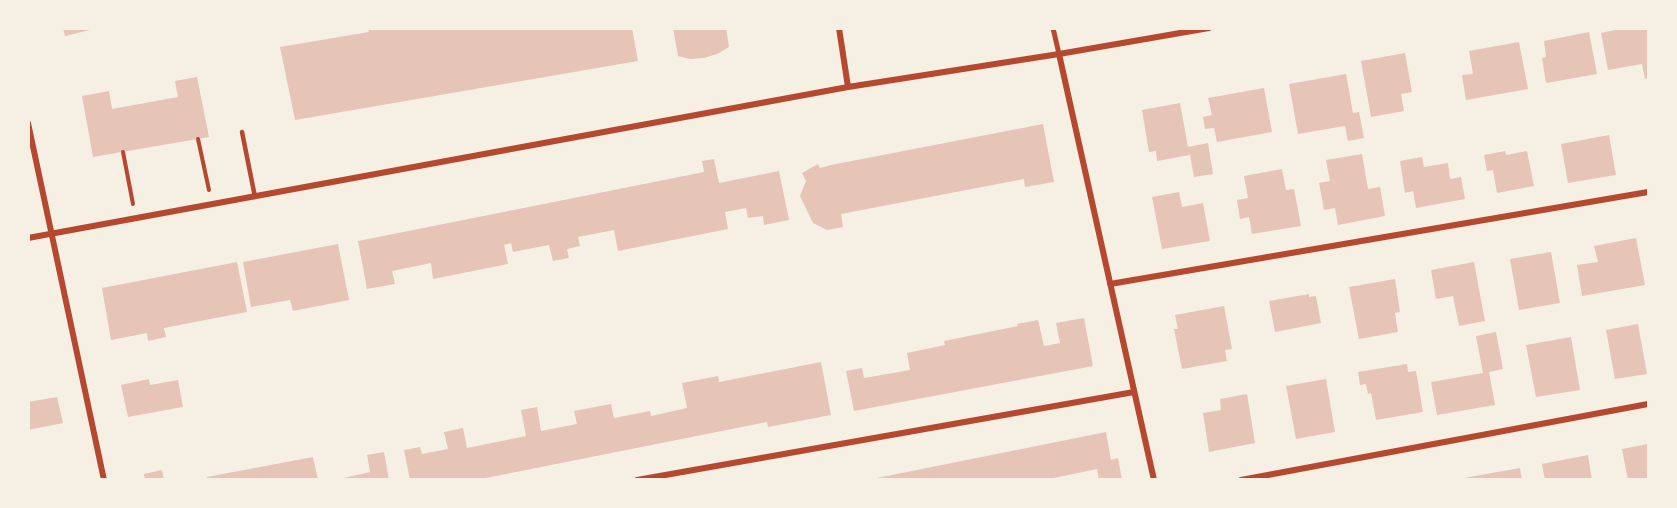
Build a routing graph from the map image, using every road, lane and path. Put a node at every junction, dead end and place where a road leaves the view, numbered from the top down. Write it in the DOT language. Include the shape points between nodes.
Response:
graph roads {
  1 [pos="839,28"];
  2 [pos="1053,28"];
  3 [pos="1206,29"];
  4 [pos="1059,54"];
  5 [pos="848,87"];
  6 [pos="28,123"];
  7 [pos="242,132"];
  8 [pos="198,139"];
  9 [pos="123,152"];
  10 [pos="1648,192"];
  11 [pos="255,197"];
  12 [pos="212,205"];
  13 [pos="136,219"];
  14 [pos="53,234"];
  15 [pos="28,238"];
  16 [pos="1110,284"];
  17 [pos="1134,392"];
  18 [pos="1648,404"];
  19 [pos="104,480"];
  20 [pos="637,480"];
  21 [pos="1154,480"];
  22 [pos="1241,480"];
  1 -- 5 [label="street"];
  2 -- 4 [label="street"];
  3 -- 4 [label="street"];
  4 -- 5 [label="street"];
  4 -- 16 [label="street"];
  5 -- 11 [label="street"];
  6 -- 14 [label="street"];
  7 -- 11 [label="lane"];
  8 -- 12 [label="path"];
  9 -- 13 [label="path"];
  10 -- 16 [label="street"];
  11 -- 12 [label="street"];
  12 -- 13 [label="street"];
  13 -- 14 [label="street"];
  14 -- 15 [label="street"];
  14 -- 19 [label="street"];
  16 -- 17 [label="street"];
  17 -- 20 [label="street"];
  17 -- 21 [label="street"];
  18 -- 22 [label="street"];
}
